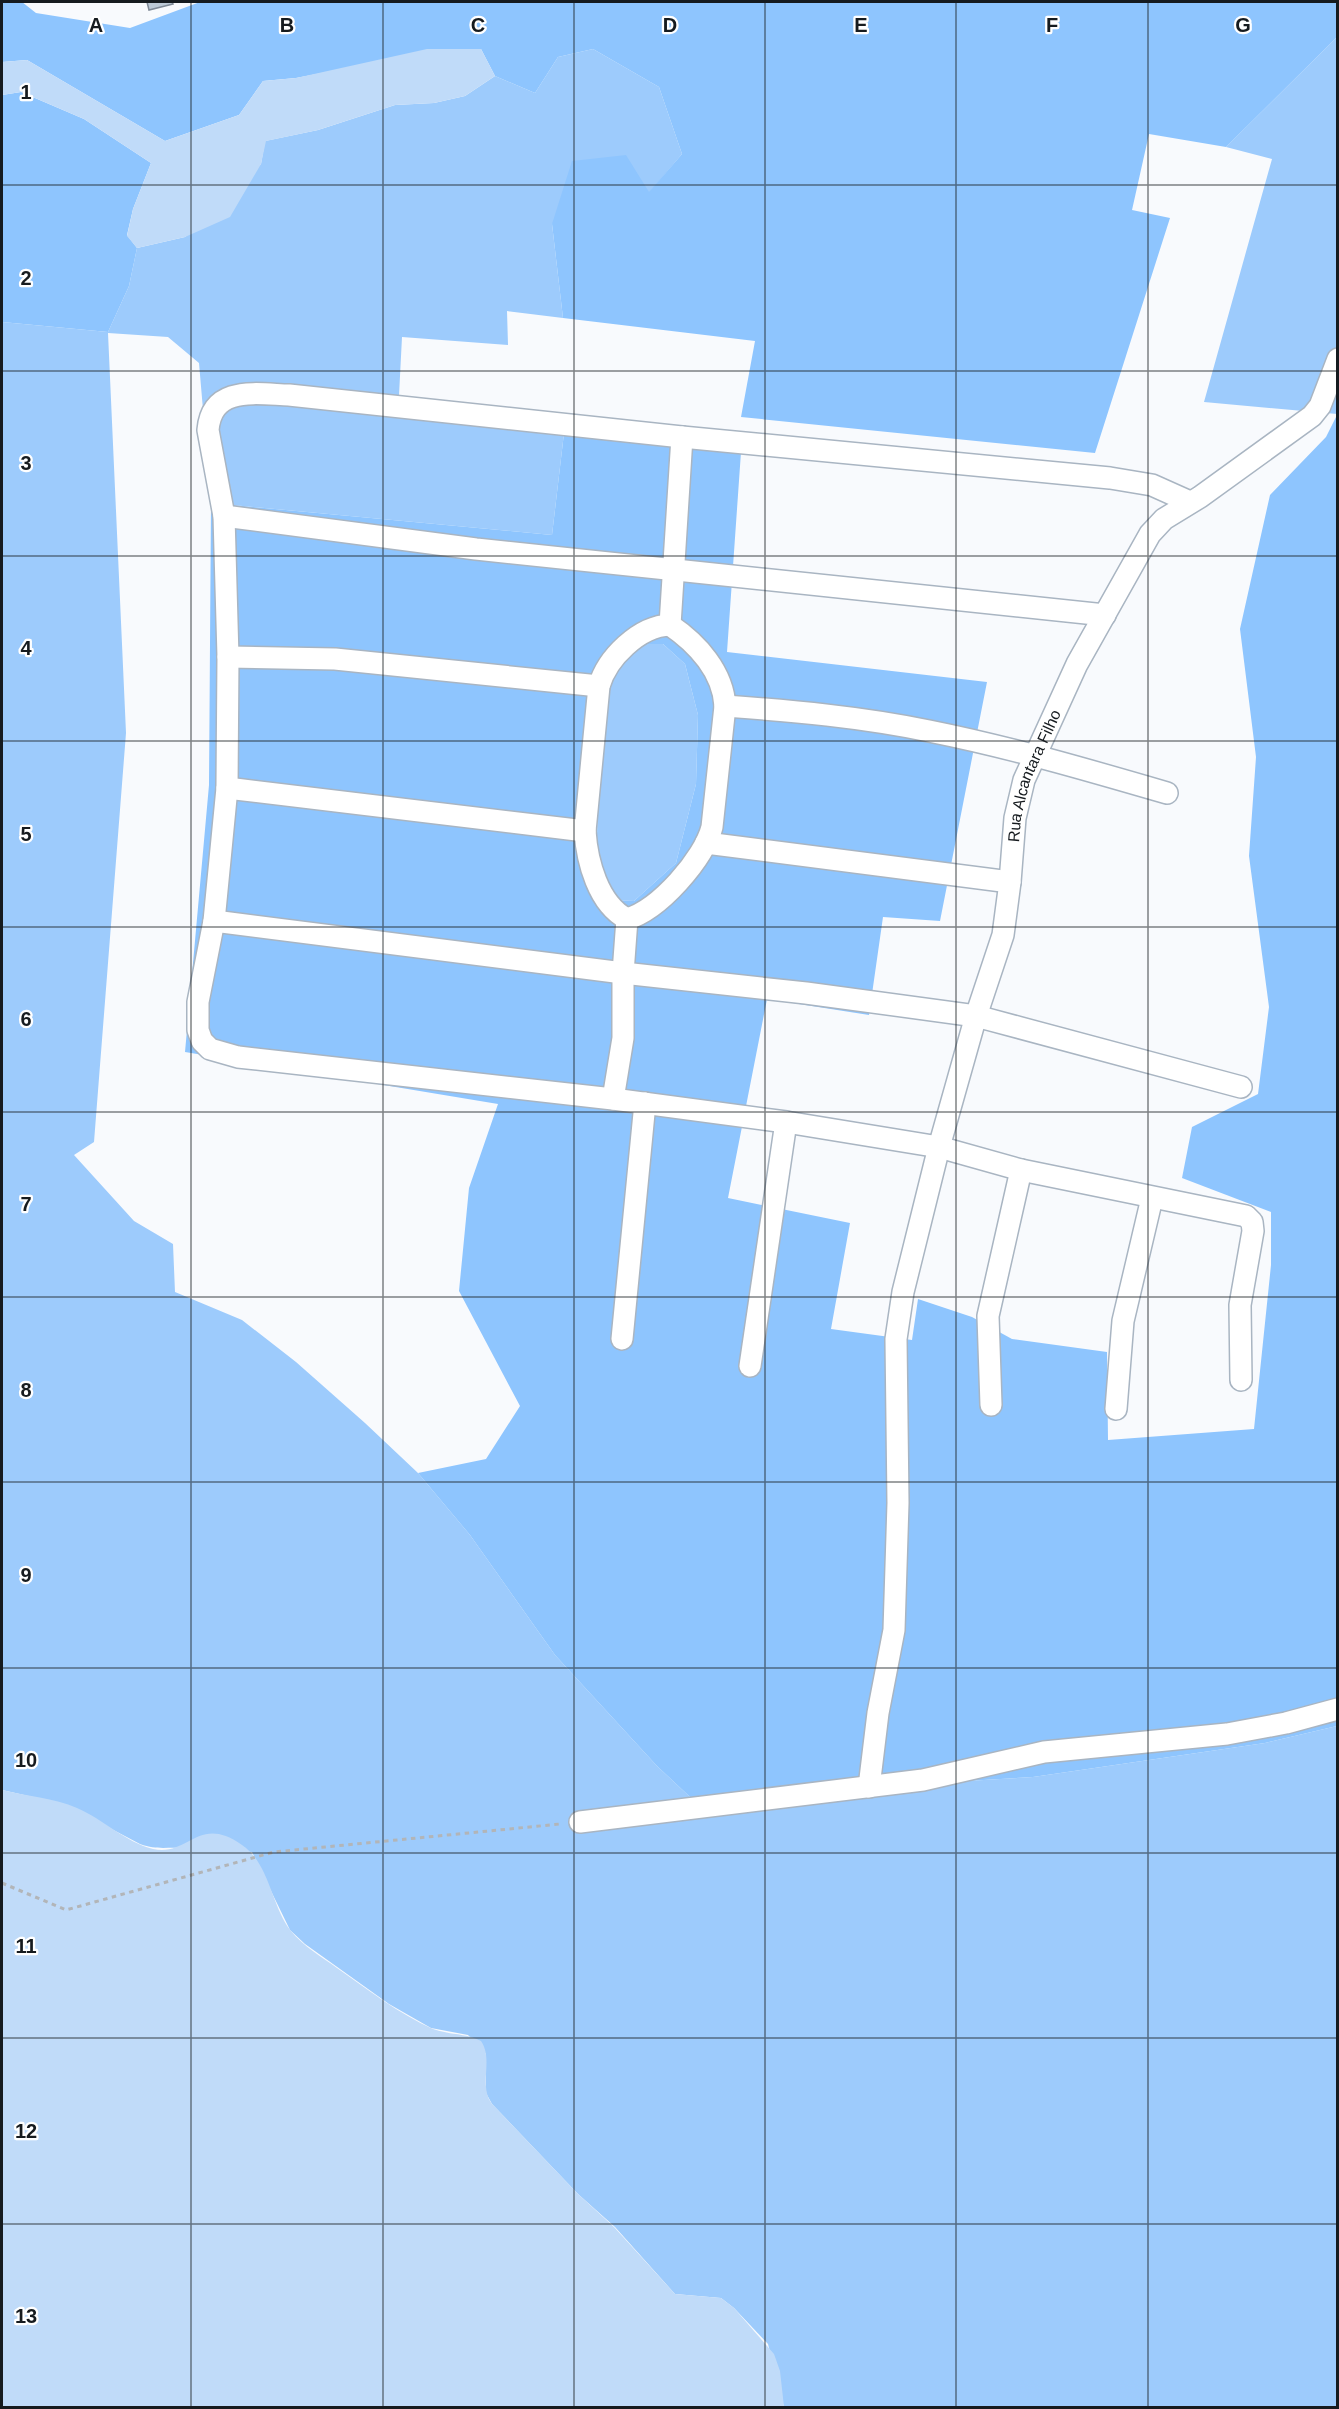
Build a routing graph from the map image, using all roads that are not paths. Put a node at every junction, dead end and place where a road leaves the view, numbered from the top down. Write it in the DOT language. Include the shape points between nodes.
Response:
graph roads {
  1 [pos="1338,359"];
  2 [pos="682,437"];
  3 [pos="1190,502"];
  4 [pos="224,516"];
  5 [pos="674,569"];
  6 [pos="1105,615"];
  7 [pos="670,625"];
  8 [pos="228,657"];
  9 [pos="599,686"];
  10 [pos="725,706"];
  11 [pos="1034,755"];
  12 [pos="228,788"];
  13 [pos="1167,793"];
  14 [pos="585,831"];
  15 [pos="706,843"];
  16 [pos="1010,882"];
  17 [pos="627,919"];
  18 [pos="214,921"];
  19 [pos="623,973"];
  20 [pos="976,1016"];
  21 [pos="1241,1088"];
  22 [pos="613,1099"];
  23 [pos="645,1103"];
  24 [pos="786,1122"];
  25 [pos="939,1147"];
  26 [pos="1021,1170"];
  27 [pos="1152,1198"];
  28 [pos="622,1340"];
  29 [pos="750,1366"];
  30 [pos="1241,1380"];
  31 [pos="991,1406"];
  32 [pos="1116,1409"];
  33 [pos="1338,1709"];
  34 [pos="869,1787"];
  35 [pos="580,1822"];
  1 -- 3 [label="street, Rua Alcantara Filho" via="1320,406 1312,416"];
  2 -- 3 [label="street" via="1110,478 1152,485"];
  2 -- 4 [label="street" via="247,393 215,406 209,419"];
  2 -- 5 [label="street"];
  3 -- 6 [label="street, Rua Alcantara Filho" via="1150,534"];
  4 -- 5 [label="street" via="476,549"];
  4 -- 8 [label="street"];
  5 -- 6 [label="street"];
  5 -- 7 [label="street"];
  6 -- 11 [label="street, Rua Alcantara Filho"];
  7 -- 9 [label="street" via="655,628 621,650 609,662"];
  7 -- 10 [label="street" via="713,666 721,682"];
  8 -- 9 [label="street" via="335,659"];
  8 -- 12 [label="street"];
  9 -- 14 [label="street"];
  10 -- 11 [label="street" via="927,730"];
  10 -- 15 [label="street" via="712,827"];
  11 -- 13 [label="street"];
  11 -- 16 [label="street, Rua Alcantara Filho" via="1017,806"];
  12 -- 14 [label="street"];
  12 -- 18 [label="street"];
  14 -- 17 [label="street" via="592,873 613,908"];
  15 -- 16 [label="street"];
  15 -- 17 [label="street" via="658,902"];
  16 -- 20 [label="street, Rua Alcantara Filho" via="1003,935"];
  17 -- 19 [label="street"];
  18 -- 19 [label="street"];
  18 -- 22 [label="street" via="198,1002 198,1030 210,1049 238,1057"];
  19 -- 20 [label="street"];
  19 -- 22 [label="street" via="623,1038"];
  20 -- 21 [label="street"];
  20 -- 25 [label="street, Rua Alcantara Filho"];
  22 -- 23 [label="street"];
  23 -- 24 [label="street"];
  23 -- 28 [label="street"];
  24 -- 25 [label="street"];
  24 -- 29 [label="street"];
  25 -- 26 [label="street"];
  25 -- 34 [label="street, Rua Alcantara Filho" via="903,1292 896,1339 898,1503 894,1630"];
  26 -- 27 [label="street"];
  26 -- 31 [label="street" via="988,1316"];
  27 -- 30 [label="street" via="1235,1213 1252,1222 1249,1264 1240,1305"];
  27 -- 32 [label="street" via="1123,1321"];
  33 -- 34 [label="street" via="1227,1734 1044,1752 942,1777"];
  34 -- 35 [label="street"];
}
